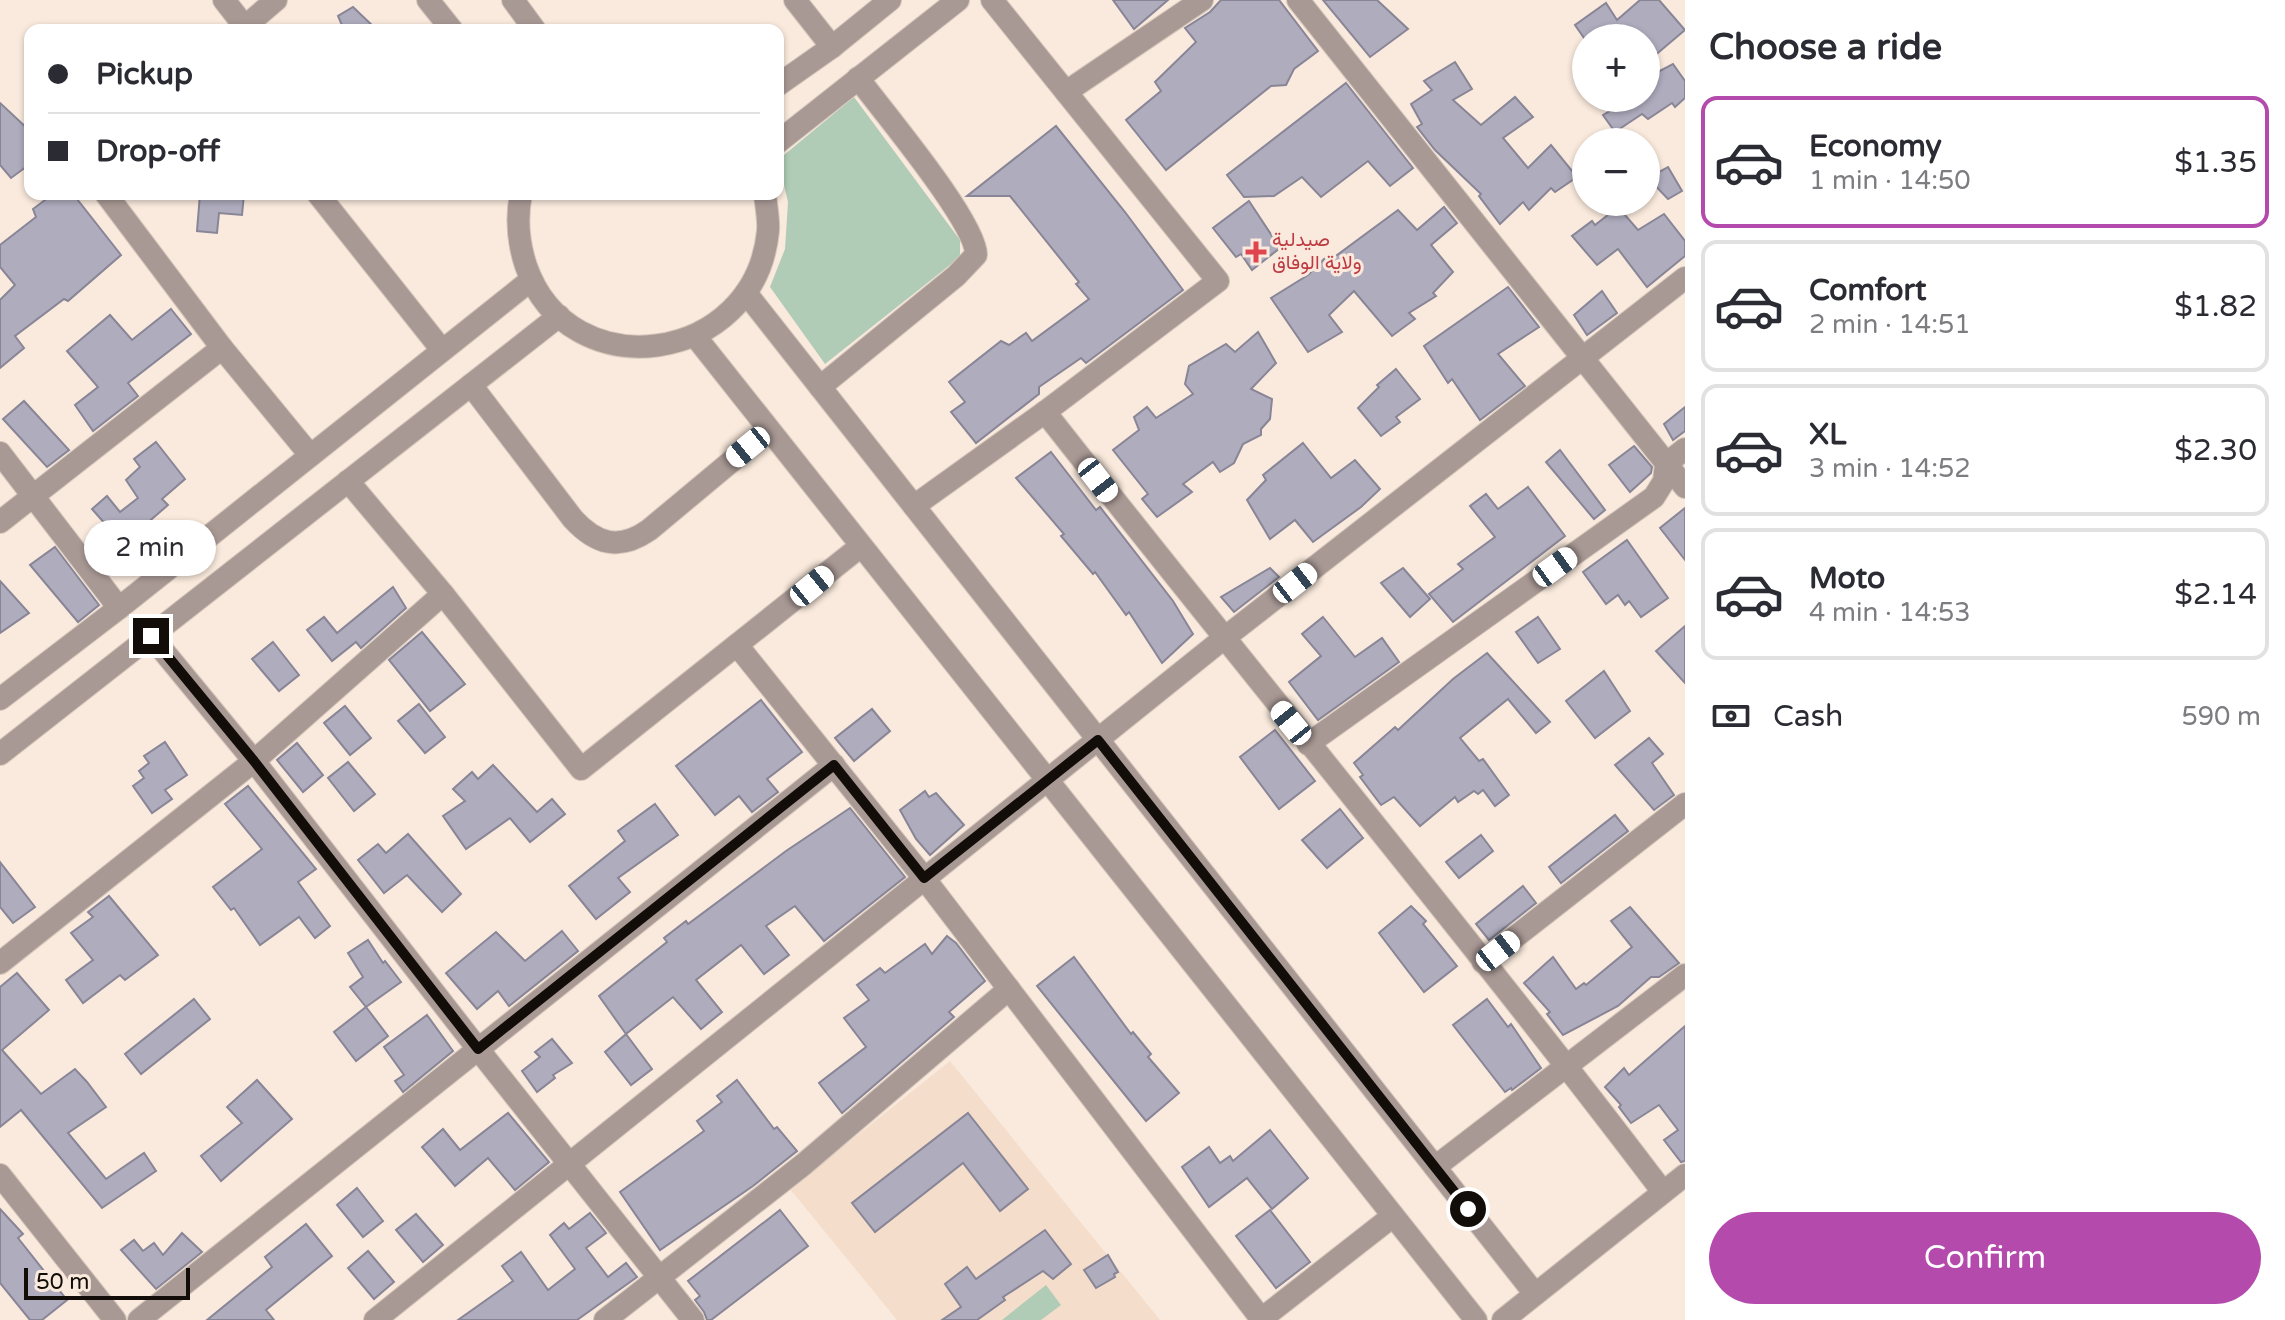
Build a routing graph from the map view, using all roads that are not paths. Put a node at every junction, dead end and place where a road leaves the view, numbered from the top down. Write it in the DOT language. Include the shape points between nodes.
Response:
graph roads {
  1 [pos="224,0"];
  2 [pos="276,0"];
  3 [pos="428,0"];
  4 [pos="795,0"];
  5 [pos="890,0"];
  6 [pos="958,0"];
  7 [pos="992,0"];
  8 [pos="1202,0"];
  9 [pos="1298,0"];
  10 [pos="515,1"];
  11 [pos="240,24"];
  12 [pos="249,24"];
  13 [pos="447,24"];
  14 [pos="531,24"];
  15 [pos="832,47"];
  16 [pos="858,78"];
  17 [pos="784,81"];
  18 [pos="1066,92"];
  19 [pos="784,137"];
  20 [pos="111,200"];
  21 [pos="323,200"];
  22 [pos="520,200"];
  23 [pos="766,200"];
  24 [pos="1685,278"];
  25 [pos="531,280"];
  26 [pos="746,293"];
  27 [pos="559,316"];
  28 [pos="695,336"];
  29 [pos="222,348"];
  30 [pos="442,350"];
  31 [pos="1582,358"];
  32 [pos="471,385"];
  33 [pos="820,387"];
  34 [pos="1045,412"];
  35 [pos="769,430"];
  36 [pos="1685,449"];
  37 [pos="0,453"];
  38 [pos="310,455"];
  39 [pos="1666,464"];
  40 [pos="348,481"];
  41 [pos="1685,487"];
  42 [pos="33,496"];
  43 [pos="914,506"];
  44 [pos="0,522"];
  45 [pos="861,546"];
  46 [pos="443,594"];
  47 [pos="119,608"];
  48 [pos="151,636"];
  49 [pos="1223,639"];
  50 [pos="737,645"];
  51 [pos="0,699"];
  52 [pos="1098,740"];
  53 [pos="1308,744"];
  54 [pos="0,754"];
  55 [pos="254,761"];
  56 [pos="834,765"];
  57 [pos="1047,781"];
  58 [pos="1685,804"];
  59 [pos="924,878"];
  60 [pos="1483,962"];
  61 [pos="0,963"];
  62 [pos="1685,975"];
  63 [pos="1009,989"];
  64 [pos="478,1049"];
  65 [pos="1566,1065"];
  66 [pos="570,1165"];
  67 [pos="1435,1167"];
  68 [pos="0,1175"];
  69 [pos="1685,1175"];
  70 [pos="1663,1192"];
  71 [pos="1393,1216"];
  72 [pos="661,1278"];
  73 [pos="1535,1294"];
  74 [pos="115,1320"];
  75 [pos="139,1320"];
  76 [pos="375,1320"];
  77 [pos="605,1320"];
  78 [pos="693,1320"];
  79 [pos="1261,1320"];
  80 [pos="1476,1320"];
  81 [pos="1503,1320"];
  1 -- 11 [label="street"];
  2 -- 12 [label="street"];
  3 -- 13 [label="street"];
  4 -- 15 [label="street"];
  5 -- 15 [label="street"];
  6 -- 16 [label="street"];
  7 -- 18 [label="street"];
  8 -- 18 [label="street"];
  9 -- 31 [label="street"];
  10 -- 14 [label="street"];
  15 -- 17 [label="street"];
  16 -- 19 [label="street"];
  16 -- 33 [label="street" via="957,210 975,241 976,255"];
  18 -- 34 [label="street" via="1218,281"];
  20 -- 29 [label="street"];
  21 -- 30 [label="street"];
  22 -- 25 [label="street" via="519,247"];
  23 -- 26 [label="street" via="768,229 762,262"];
  24 -- 31 [label="street"];
  25 -- 27 [label="street"];
  25 -- 30 [label="street"];
  26 -- 28 [label="street" via="723,318"];
  26 -- 33 [label="street"];
  27 -- 28 [label="street" via="590,336 624,346 660,346"];
  27 -- 32 [label="street"];
  28 -- 35 [label="street"];
  29 -- 38 [label="street"];
  29 -- 42 [label="street"];
  30 -- 38 [label="street"];
  31 -- 39 [label="street"];
  31 -- 49 [label="street"];
  32 -- 35 [label="street" via="573,519 592,537 611,543 649,530"];
  32 -- 40 [label="street"];
  33 -- 43 [label="street"];
  34 -- 43 [label="street"];
  34 -- 49 [label="street"];
  35 -- 45 [label="street"];
  36 -- 39 [label="street"];
  37 -- 42 [label="street"];
  38 -- 47 [label="street"];
  39 -- 41 [label="street"];
  39 -- 53 [label="street" via="1654,497"];
  40 -- 46 [label="street"];
  40 -- 48 [label="street"];
  42 -- 44 [label="street"];
  42 -- 47 [label="street"];
  43 -- 52 [label="street"];
  45 -- 50 [label="street"];
  45 -- 57 [label="street"];
  46 -- 50 [label="street" via="581,769"];
  46 -- 55 [label="street"];
  47 -- 51 [label="street"];
  48 -- 54 [label="street"];
  48 -- 55 [label="street"];
  49 -- 52 [label="street"];
  49 -- 53 [label="street"];
  50 -- 56 [label="street"];
  52 -- 57 [label="street"];
  52 -- 67 [label="street"];
  53 -- 60 [label="street"];
  55 -- 61 [label="street"];
  55 -- 64 [label="street"];
  56 -- 59 [label="street"];
  56 -- 64 [label="street"];
  57 -- 59 [label="street"];
  57 -- 71 [label="street"];
  58 -- 60 [label="street"];
  59 -- 63 [label="street"];
  59 -- 66 [label="street"];
  60 -- 65 [label="street"];
  62 -- 65 [label="street"];
  63 -- 72 [label="street"];
  63 -- 79 [label="street"];
  64 -- 66 [label="street"];
  64 -- 75 [label="street"];
  65 -- 67 [label="street"];
  65 -- 70 [label="street"];
  66 -- 72 [label="street"];
  66 -- 76 [label="street"];
  67 -- 73 [label="street"];
  68 -- 74 [label="street"];
  69 -- 70 [label="street"];
  70 -- 73 [label="street"];
  71 -- 79 [label="street"];
  71 -- 80 [label="street"];
  72 -- 77 [label="street"];
  72 -- 78 [label="street"];
  73 -- 81 [label="street"];
}
